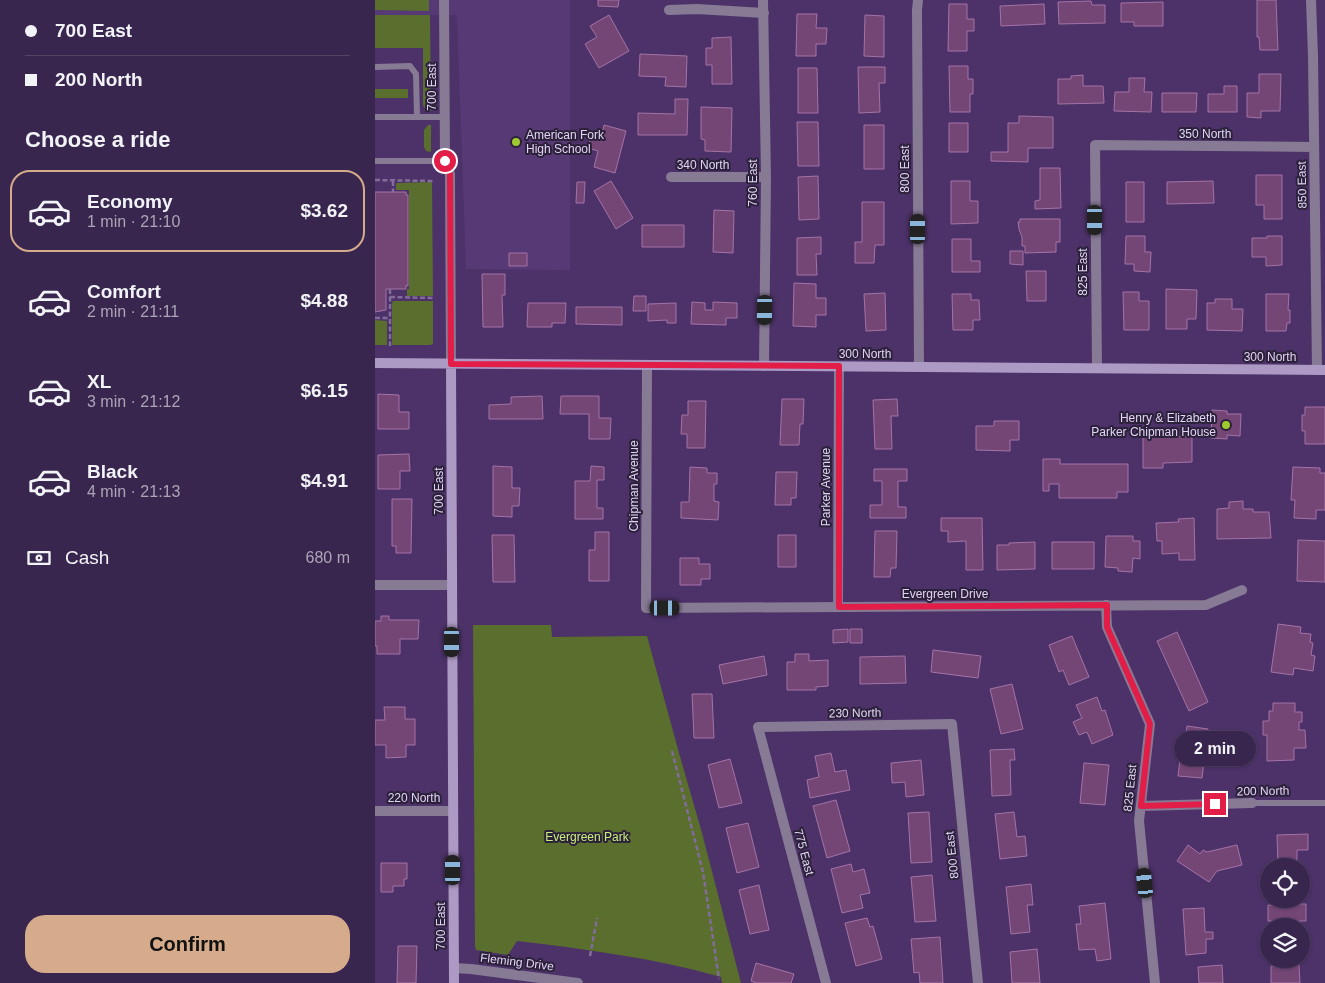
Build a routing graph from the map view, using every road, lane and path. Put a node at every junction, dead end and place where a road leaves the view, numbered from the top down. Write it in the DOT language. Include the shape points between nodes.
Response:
graph roads {
  1 [pos="444,0"];
  2 [pos="763,0"];
  3 [pos="918,0"];
  4 [pos="1311,0"];
  5 [pos="669,10"];
  6 [pos="764,13"];
  7 [pos="375,67"];
  8 [pos="375,117"];
  9 [pos="417,117"];
  10 [pos="444,117"];
  11 [pos="1095,146"];
  12 [pos="1314,147"];
  13 [pos="375,161"];
  14 [pos="445,161"];
  15 [pos="671,178"];
  16 [pos="766,178"];
  17 [pos="375,180"];
  18 [pos="393,180"];
  19 [pos="434,181"];
  20 [pos="393,192"];
  21 [pos="390,289"];
  22 [pos="390,297"];
  23 [pos="434,298"];
  24 [pos="375,318"];
  25 [pos="390,318"];
  26 [pos="390,346"];
  27 [pos="375,363"];
  28 [pos="451,364"];
  29 [pos="647,365"];
  30 [pos="764,366"];
  31 [pos="839,366"];
  32 [pos="919,367"];
  33 [pos="1097,368"];
  34 [pos="1321,370"];
  35 [pos="375,585"];
  36 [pos="452,585"];
  37 [pos="1242,590"];
  38 [pos="1107,605"];
  39 [pos="839,607"];
  40 [pos="646,608"];
  41 [pos="951,724"];
  42 [pos="758,727"];
  43 [pos="672,751"];
  44 [pos="1325,803"];
  45 [pos="1252,804"];
  46 [pos="1141,806"];
  47 [pos="375,811"];
  48 [pos="453,811"];
  49 [pos="597,918"];
  50 [pos="590,956"];
  51 [pos="453,968"];
  52 [pos="719,979"];
  53 [pos="454,983"];
  54 [pos="578,983"];
  55 [pos="826,983"];
  56 [pos="978,983"];
  57 [pos="1155,983"];
  1 -- 10 [label="street, 700 East"];
  2 -- 6 [label="street, 760 East"];
  3 -- 32 [label="street, 800 East"];
  4 -- 12 [label="street, 850 East"];
  5 -- 6 [label="street"];
  6 -- 16 [label="street, 760 East"];
  7 -- 9 [label="lane" via="410,66 416,74"];
  8 -- 9 [label="lane"];
  9 -- 10 [label="lane"];
  10 -- 14 [label="street, 700 East"];
  11 -- 12 [label="street, 350 North"];
  11 -- 33 [label="street, 825 East"];
  12 -- 34 [label="street, 850 East"];
  13 -- 14 [label="lane"];
  14 -- 28 [label="street, 700 East" via="450,174"];
  15 -- 16 [label="street, 340 North"];
  16 -- 30 [label="street, 760 East"];
  17 -- 18 [label="path"];
  18 -- 19 [label="path"];
  18 -- 20 [label="path"];
  21 -- 22 [label="path"];
  22 -- 23 [label="path"];
  22 -- 25 [label="path"];
  24 -- 25 [label="path"];
  25 -- 26 [label="path"];
  27 -- 28 [label="street, 300 North"];
  28 -- 29 [label="street, 300 North"];
  28 -- 36 [label="street, 700 East"];
  29 -- 30 [label="street, 300 North"];
  29 -- 40 [label="street, Chipman Avenue"];
  30 -- 31 [label="street, 300 North"];
  31 -- 32 [label="street, 300 North"];
  31 -- 39 [label="street, Parker Avenue"];
  32 -- 33 [label="street, 300 North"];
  33 -- 34 [label="street, 300 North"];
  35 -- 36 [label="street"];
  36 -- 48 [label="street, 700 East"];
  37 -- 38 [label="street, Evergreen Drive" via="1206,605"];
  38 -- 39 [label="street, Evergreen Drive"];
  38 -- 46 [label="street, 825 East" via="1107,627 1150,724"];
  39 -- 40 [label="street, Evergreen Drive"];
  41 -- 42 [label="street, 230 North"];
  41 -- 56 [label="street, 800 East"];
  42 -- 55 [label="street, 775 East"];
  43 -- 52 [label="path" via="703,872"];
  44 -- 45 [label="lane, 200 North"];
  45 -- 46 [label="street, 200 North"];
  46 -- 57 [label="street, 825 East" via="1139,821"];
  47 -- 48 [label="street, 220 North"];
  48 -- 51 [label="street, 700 East"];
  49 -- 50 [label="path"];
  51 -- 53 [label="street, 700 East"];
  51 -- 54 [label="street, Fleming Drive"];
}
